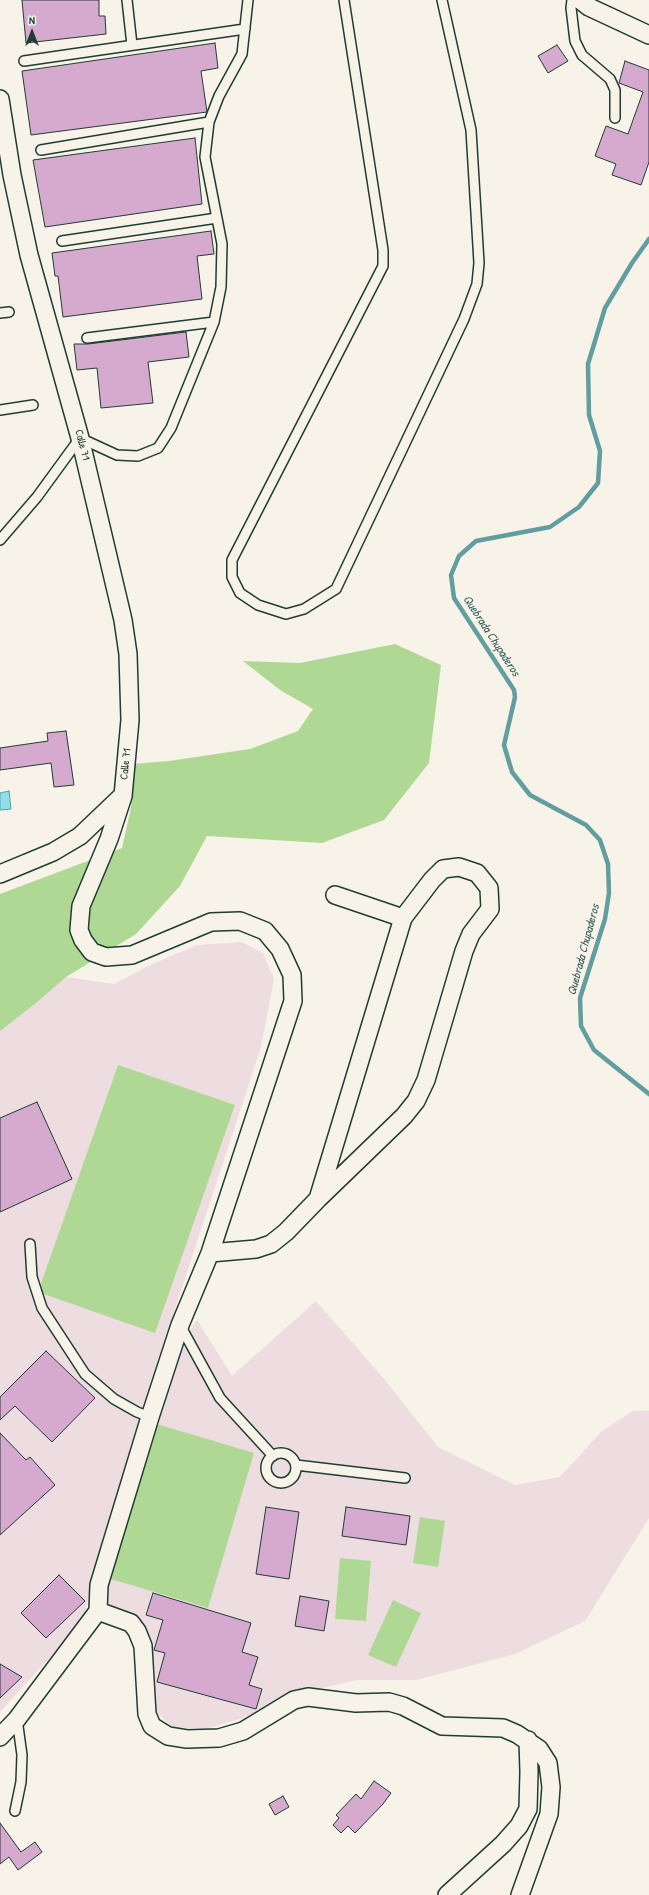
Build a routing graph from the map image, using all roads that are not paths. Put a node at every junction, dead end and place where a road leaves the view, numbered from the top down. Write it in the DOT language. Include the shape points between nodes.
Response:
graph roads {
  1 [pos="127,0"];
  2 [pos="248,0"];
  3 [pos="344,0"];
  4 [pos="442,0"];
  5 [pos="572,0"];
  6 [pos="580,0"];
  7 [pos="245,29"];
  8 [pos="649,35"];
  9 [pos="132,45"];
  10 [pos="24,61"];
  11 [pos="0,99"];
  12 [pos="615,118"];
  13 [pos="209,122"];
  14 [pos="41,150"];
  15 [pos="217,218"];
  16 [pos="62,241"];
  17 [pos="214,322"];
  18 [pos="87,338"];
  19 [pos="33,405"];
  20 [pos="0,410"];
  21 [pos="80,438"];
  22 [pos="0,540"];
  23 [pos="123,796"];
  24 [pos="0,874"];
  25 [pos="335,894"];
  26 [pos="402,918"];
  27 [pos="318,1199"];
  28 [pos="30,1244"];
  29 [pos="210,1253"];
  30 [pos="180,1325"];
  31 [pos="150,1416"];
  32 [pos="273,1456"];
  33 [pos="296,1466"];
  34 [pos="405,1478"];
  35 [pos="98,1611"];
  36 [pos="17,1719"];
  37 [pos="0,1737"];
  38 [pos="528,1740"];
  39 [pos="15,1811"];
  40 [pos="447,1895"];
  41 [pos="520,1895"];
  1 -- 9 [label="lane"];
  2 -- 7 [label="lane"];
  3 -- 4 [label="lane" via="383,250 383,266 232,560 232,577 240,593 258,605 286,614 304,609 336,589 464,319 477,284 479,263 471,130"];
  5 -- 12 [label="lane" via="575,41 582,56 610,79 615,90"];
  6 -- 8 [label="street" via="589,7"];
  7 -- 9 [label="lane"];
  7 -- 13 [label="lane" via="242,54 219,96"];
  9 -- 10 [label="lane"];
  11 -- 21 [label="street, Calle 71" via="12,175 29,255"];
  13 -- 14 [label="lane"];
  13 -- 15 [label="lane" via="205,157"];
  15 -- 16 [label="lane"];
  15 -- 17 [label="lane" via="222,244 221,287"];
  17 -- 18 [label="lane"];
  17 -- 21 [label="lane" via="171,428 158,448 138,456 117,455"];
  19 -- 20 [label="lane"];
  21 -- 22 [label="lane" via="37,497"];
  21 -- 23 [label="street, Calle 71" via="123,620 128,654 130,720"];
  23 -- 24 [label="street" via="80,836 53,852"];
  23 -- 29 [label="street, Calle 71" via="109,839 81,906 79,930 82,940 92,952 106,957 132,955 211,922 240,920 265,931 280,949 292,975 293,1001"];
  25 -- 26 [label="street"];
  26 -- 27 [label="street"];
  26 -- 27 [label="street" via="443,869 459,867 477,873 488,888 490,909 471,934 464,951 426,1080 416,1101 404,1116"];
  27 -- 29 [label="street" via="271,1244 256,1249"];
  28 -- 31 [label="lane" via="32,1277 42,1308 85,1374 114,1399"];
  29 -- 30 [label="street, Calle 71"];
  30 -- 31 [label="street, Calle 71"];
  30 -- 32 [label="lane" via="220,1398"];
  31 -- 35 [label="street, Calle 71" via="99,1586"];
  32 -- 33 [label="lane" via="284,1454 293,1459"];
  32 -- 33 [label="lane" via="266,1468 268,1475 279,1483 292,1478"];
  33 -- 34 [label="lane"];
  35 -- 36 [label="street"];
  35 -- 38 [label="street" via="131,1623 137,1631 143,1646 147,1714 152,1726 168,1736 187,1740 219,1738 243,1731 294,1700 308,1697 356,1703 389,1702 442,1726 503,1728"];
  36 -- 37 [label="street"];
  36 -- 39 [label="lane" via="22,1755 21,1782"];
  38 -- 40 [label="street" via="528,1809 525,1815 503,1844"];
  38 -- 41 [label="street" via="539,1749 548,1763 551,1787 549,1814"];
}
